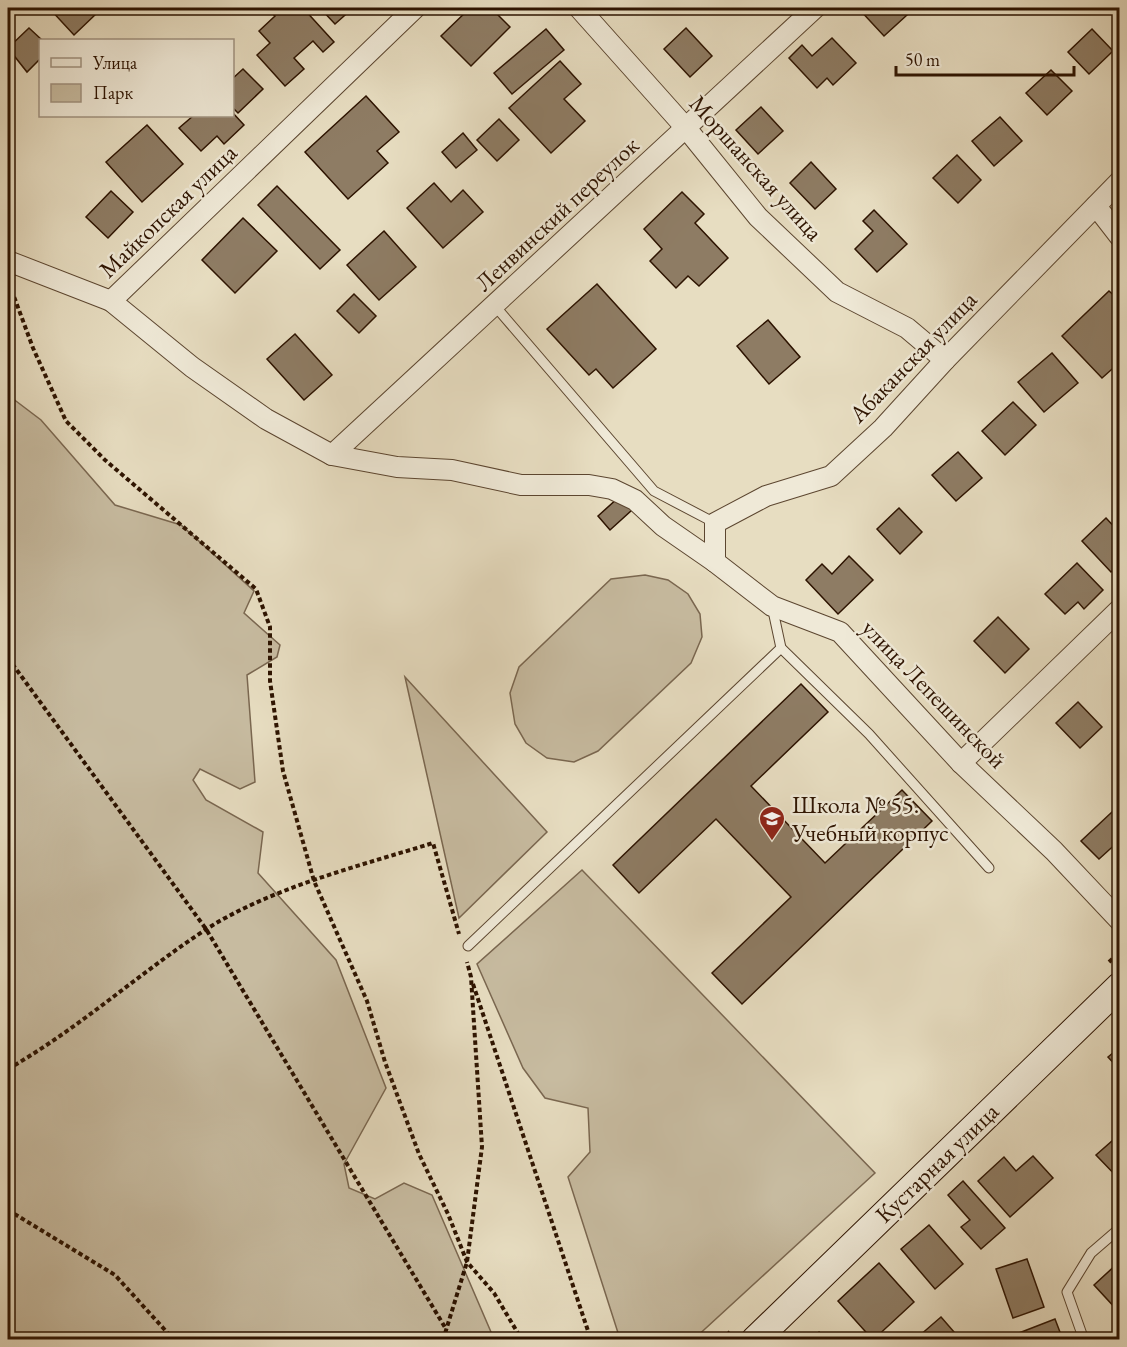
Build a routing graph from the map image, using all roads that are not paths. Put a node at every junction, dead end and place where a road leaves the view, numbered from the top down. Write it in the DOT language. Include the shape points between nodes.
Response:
graph roads {
  1 [pos="416,8"];
  2 [pos="579,8"];
  3 [pos="815,8"];
  4 [pos="686,128"];
  5 [pos="1119,181"];
  6 [pos="1096,206"];
  7 [pos="1119,237"];
  8 [pos="8,261"];
  9 [pos="111,301"];
  10 [pos="495,306"];
  11 [pos="945,360"];
  12 [pos="332,455"];
  13 [pos="715,523"];
  14 [pos="715,562"];
  15 [pos="772,606"];
  16 [pos="1119,609"];
  17 [pos="781,648"];
  18 [pos="961,763"];
  19 [pos="989,868"];
  20 [pos="1119,921"];
  21 [pos="465,948"];
  22 [pos="1119,986"];
  23 [pos="1119,1228"];
  24 [pos="755,1340"];
  25 [pos="1084,1340"];
  1 -- 9 [label="street, Майкопская улица"];
  2 -- 4 [label="street, Моршанская улица"];
  3 -- 4 [label="street, Ленвинский переулок"];
  4 -- 10 [label="street, Ленвинский переулок"];
  4 -- 11 [label="street, Моршанская улица" via="758,217 837,292 907,328"];
  5 -- 6 [label="street, Абаканская улица"];
  6 -- 7 [label="street"];
  6 -- 11 [label="street, Абаканская улица"];
  8 -- 9 [label="street, улица Лепешинской"];
  9 -- 12 [label="street, улица Лепешинской" via="192,367 266,419"];
  10 -- 12 [label="street, Ленвинский переулок"];
  10 -- 13 [label="lane" via="654,491"];
  11 -- 13 [label="street, Абаканская улица" via="883,428 831,476 766,496"];
  12 -- 14 [label="street, улица Лепешинской" via="452,470 522,485 612,489 635,500 663,526"];
  13 -- 14 [label="street"];
  14 -- 15 [label="street, улица Лепешинской"];
  15 -- 17 [label="lane"];
  15 -- 18 [label="street, улица Лепешинской" via="840,632"];
  16 -- 18 [label="street"];
  17 -- 19 [label="lane" via="869,734"];
  17 -- 21 [label="lane"];
  18 -- 20 [label="street, улица Лепешинской" via="1054,851"];
  22 -- 24 [label="street, Кустарная улица"];
  23 -- 25 [label="lane" via="1091,1253 1067,1292"];
}
